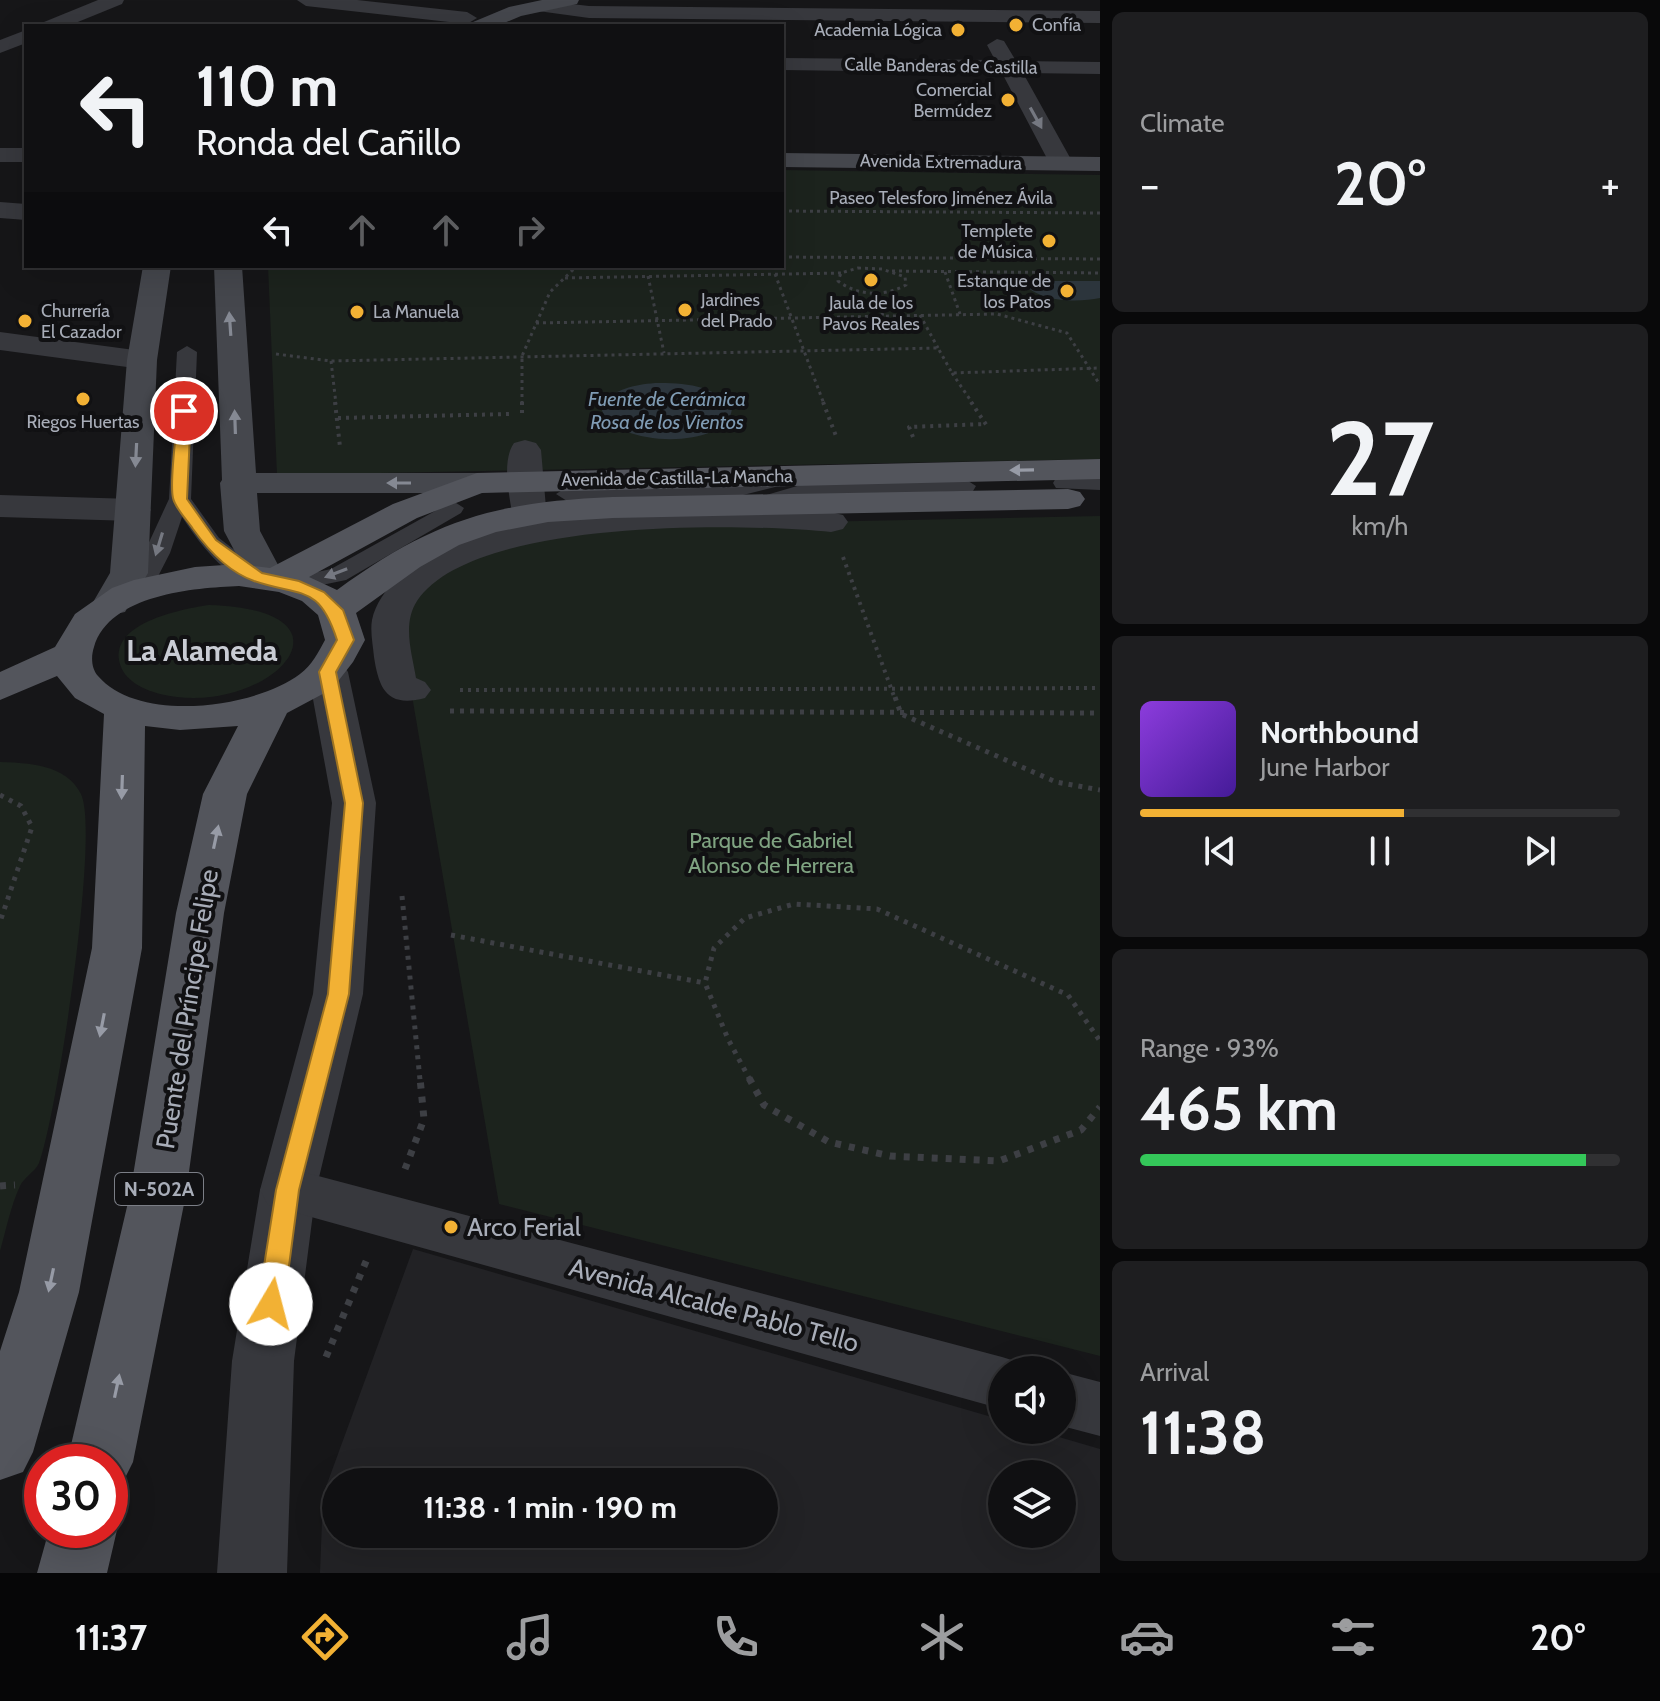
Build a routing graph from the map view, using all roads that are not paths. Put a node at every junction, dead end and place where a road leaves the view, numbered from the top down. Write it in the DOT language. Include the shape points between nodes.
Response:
graph roads {
  1 [pos="115,0"];
  2 [pos="306,0"];
  3 [pos="504,0"];
  4 [pos="570,0"];
  5 [pos="545,7"];
  6 [pos="978,8"];
  7 [pos="1100,17"];
  8 [pos="465,23"];
  9 [pos="56,24"];
  10 [pos="565,24"];
  11 [pos="24,37"];
  12 [pos="0,47"];
  13 [pos="784,64"];
  14 [pos="1008,67"];
  15 [pos="1100,68"];
  16 [pos="24,145"];
  17 [pos="0,146"];
  18 [pos="0,155"];
  19 [pos="24,155"];
  20 [pos="784,160"];
  21 [pos="1061,163"];
  22 [pos="1100,164"];
  23 [pos="0,210"];
  24 [pos="24,212"];
  25 [pos="157,268"];
  26 [pos="228,268"];
  27 [pos="0,341"];
  28 [pos="187,352"];
  29 [pos="142,360"];
  30 [pos="1100,469"];
  31 [pos="796,475"];
  32 [pos="237,483"];
  33 [pos="477,483"];
  34 [pos="1064,483"];
  35 [pos="1100,483"];
  36 [pos="965,486"];
  37 [pos="528,494"];
  38 [pos="567,494"];
  39 [pos="1100,498"];
  40 [pos="180,499"];
  41 [pos="0,506"];
  42 [pos="749,507"];
  43 [pos="453,508"];
  44 [pos="133,510"];
  45 [pos="831,522"];
  46 [pos="273,580"];
  47 [pos="125,597"];
  48 [pos="335,610"];
  49 [pos="71,654"];
  50 [pos="328,672"];
  51 [pos="0,688"];
  52 [pos="411,690"];
  53 [pos="270,705"];
  54 [pos="125,709"];
  55 [pos="288,1190"];
  56 [pos="988,1379"];
  57 [pos="1076,1403"];
  58 [pos="1100,1409"];
  59 [pos="104,1444"];
  60 [pos="0,1452"];
  61 [pos="78,1548"];
  62 [pos="72,1573"];
  63 [pos="252,1573"];
  1 -- 9 [label="street"];
  2 -- 8 [label="street"];
  3 -- 5 [label="main road" via="515,6"];
  3 -- 8 [label="main road"];
  4 -- 5 [label="main road"];
  5 -- 6 [label="street" via="589,12"];
  5 -- 8 [label="main road"];
  5 -- 10 [label="street" via="566,17"];
  6 -- 7 [label="street"];
  6 -- 14 [label="street"];
  11 -- 12 [label="street"];
  13 -- 14 [label="street, Calle Banderas de Castilla"];
  14 -- 15 [label="street, Calle Banderas de Castilla"];
  14 -- 21 [label="street, one-way"];
  16 -- 17 [label="street"];
  18 -- 19 [label="street"];
  20 -- 21 [label="main road, Avenida Extremadura"];
  21 -- 22 [label="main road, Avenida Extremadura"];
  23 -- 24 [label="street"];
  25 -- 29 [label="main road"];
  32 -- 26 [label="main road, one-way"];
  27 -- 29 [label="street"];
  28 -- 40 [label="lane"];
  29 -- 44 [label="main road, one-way"];
  30 -- 31 [label="main road, Avenida de Castilla-La Mancha, one-way"];
  31 -- 37 [label="main road, Avenida de Castilla-La Mancha"];
  31 -- 38 [label="lane" via="731,491"];
  33 -- 32 [label="main road, one-way"];
  32 -- 46 [label="main road" via="242,531"];
  33 -- 37 [label="main road, Avenida de Castilla-La Mancha"];
  33 -- 46 [label="main road, Avenida de Castilla-La Mancha" via="405,511"];
  34 -- 35 [label="lane"];
  36 -- 42 [label="lane" via="811,489"];
  37 -- 42 [label="main road, Avenida de Castilla-La Mancha" via="626,509"];
  37 -- 45 [label="street" via="661,521"];
  37 -- 48 [label="main road, Avenida de Castilla-La Mancha" via="484,523 442,540"];
  37 -- 52 [label="street" via="497,539 450,558 401,594 390,618 398,684"];
  39 -- 42 [label="main road, Avenida de Castilla-La Mancha"];
  40 -- 46 [label="lane" via="229,560"];
  40 -- 47 [label="lane, one-way" via="158,553"];
  41 -- 44 [label="street"];
  43 -- 46 [label="lane, one-way" via="338,575"];
  44 -- 47 [label="main road"];
  46 -- 47 [label="main road" via="207,576"];
  46 -- 48 [label="main road" via="318,595"];
  47 -- 49 [label="main road" via="82,627"];
  48 -- 50 [label="main road" via="345,640"];
  49 -- 51 [label="main road"];
  49 -- 54 [label="main road" via="76,676 95,694"];
  50 -- 53 [label="main road" via="303,691"];
  50 -- 55 [label="street" via="354,803 338,994"];
  53 -- 54 [label="main road" via="221,716"];
  59 -- 53 [label="main road, Puente del Príncipe Felipe / N-502A, one-way" via="158,1194 200,913 225,794"];
  54 -- 60 [label="main road, one-way" via="117,948 49,1292"];
  55 -- 56 [label="street, Avenida Alcalde Pablo Tello"];
  55 -- 63 [label="street" via="263,1361"];
  57 -- 58 [label="street"];
  61 -- 62 [label="main road"];
}
